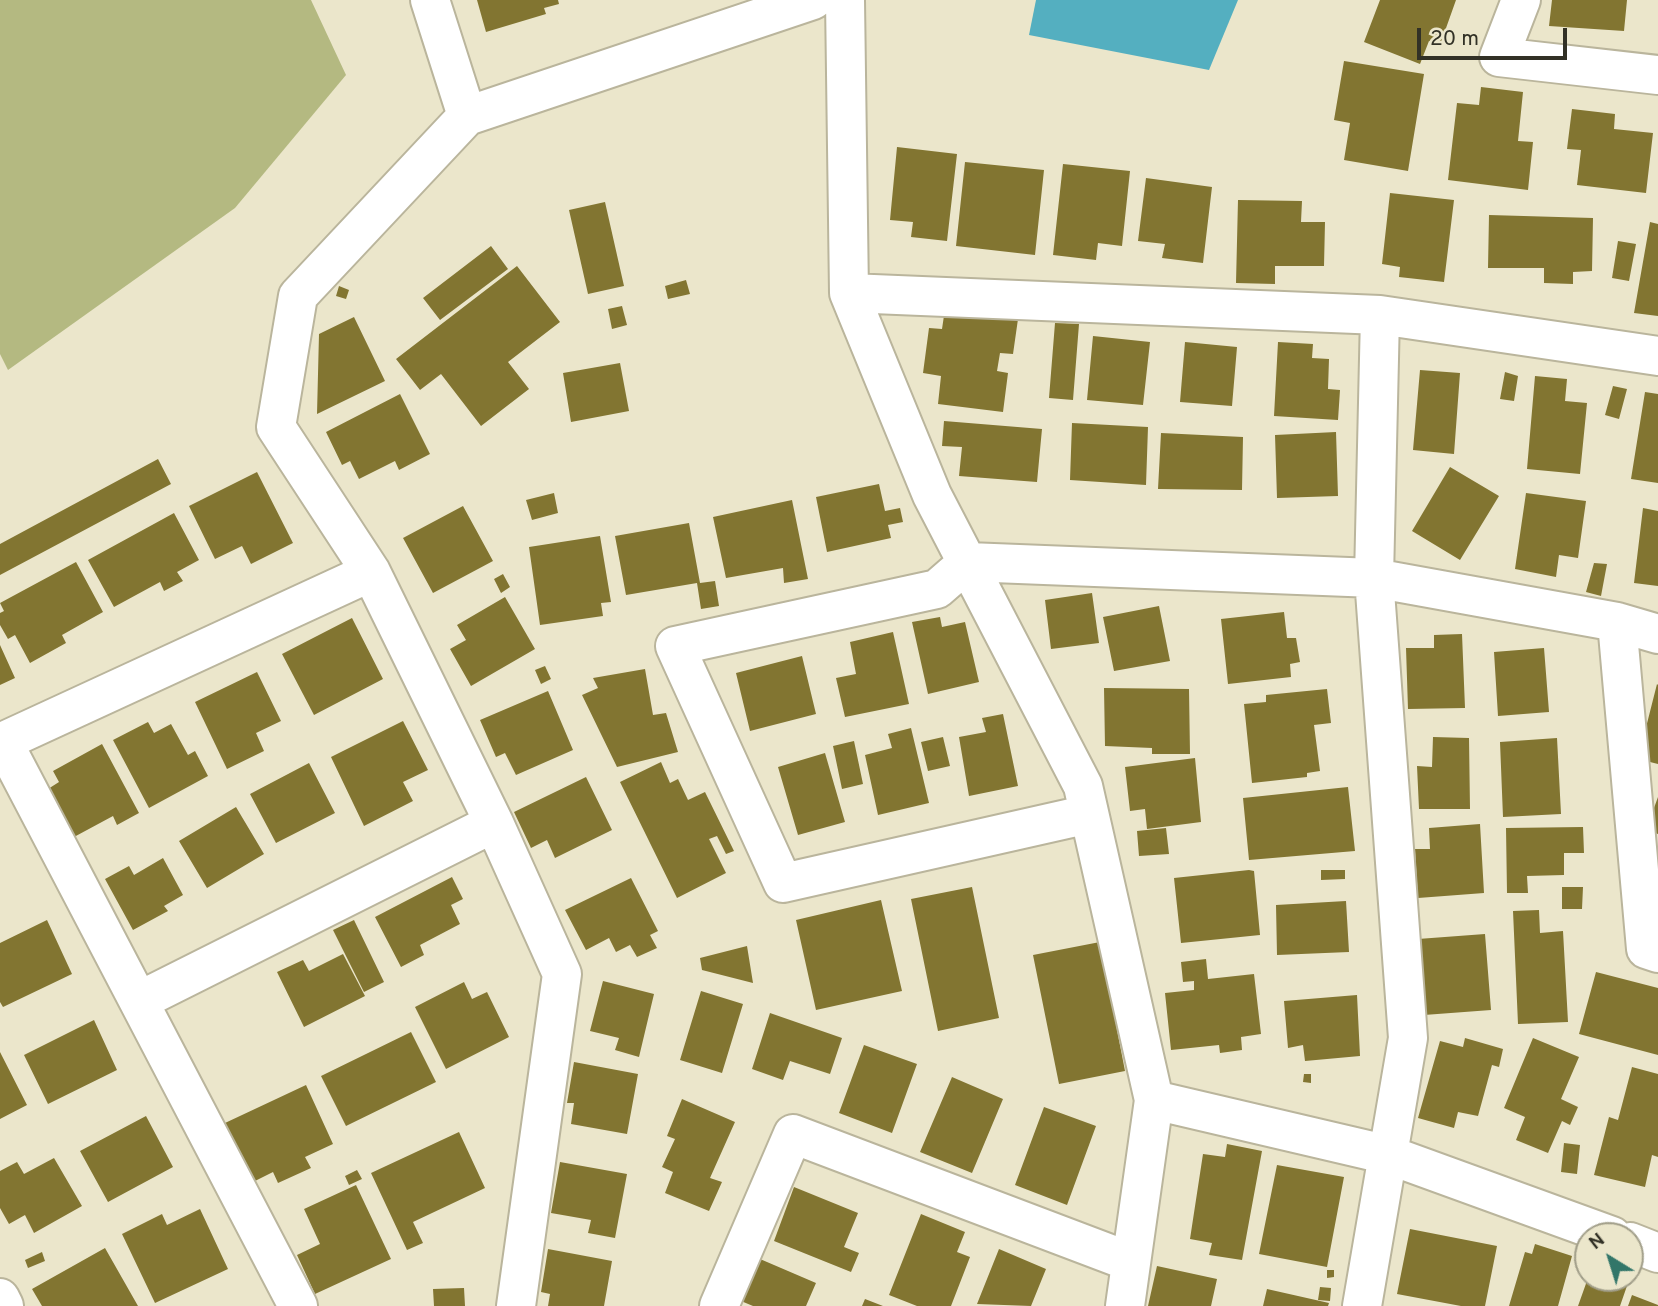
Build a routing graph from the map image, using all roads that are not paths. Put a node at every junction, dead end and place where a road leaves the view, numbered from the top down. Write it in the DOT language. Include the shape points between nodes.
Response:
graph roads {
  1 [pos="430,0"];
  2 [pos="813,0"];
  3 [pos="845,0"];
  4 [pos="1521,0"];
  5 [pos="1658,75"];
  6 [pos="467,116"];
  7 [pos="849,293"];
  8 [pos="1380,315"];
  9 [pos="1658,356"];
  10 [pos="968,562"];
  11 [pos="372,572"];
  12 [pos="1374,578"];
  13 [pos="1617,622"];
  14 [pos="1658,634"];
  15 [pos="1,743"];
  16 [pos="1089,814"];
  17 [pos="495,823"];
  18 [pos="1658,953"];
  19 [pos="139,1001"];
  20 [pos="1154,1100"];
  21 [pos="1389,1155"];
  22 [pos="1574,1222"];
  23 [pos="1131,1262"];
  24 [pos="0,1298"];
  25 [pos="4,1306"];
  26 [pos="298,1306"];
  27 [pos="516,1306"];
  28 [pos="719,1306"];
  29 [pos="1125,1306"];
  30 [pos="1363,1306"];
  1 -- 6 [label="street"];
  2 -- 6 [label="street"];
  3 -- 7 [label="street"];
  4 -- 5 [label="street" via="1499,57"];
  6 -- 11 [label="street" via="298,296 276,427"];
  7 -- 8 [label="street"];
  7 -- 10 [label="street" via="932,495"];
  8 -- 9 [label="street"];
  8 -- 12 [label="street"];
  10 -- 12 [label="street"];
  10 -- 16 [label="street" via="1083,786"];
  10 -- 16 [label="street" via="937,589 674,646 783,883"];
  11 -- 15 [label="street"];
  11 -- 17 [label="street"];
  12 -- 13 [label="street"];
  12 -- 21 [label="street" via="1408,1038"];
  13 -- 14 [label="street"];
  13 -- 18 [label="street" via="1646,949"];
  15 -- 19 [label="street"];
  16 -- 20 [label="street"];
  17 -- 19 [label="street"];
  17 -- 27 [label="street" via="562,974"];
  19 -- 26 [label="street"];
  20 -- 21 [label="street"];
  20 -- 23 [label="street"];
  21 -- 22 [label="street"];
  21 -- 30 [label="street"];
  23 -- 28 [label="street" via="793,1134"];
  23 -- 29 [label="street"];
  24 -- 25 [label="street"];
}
